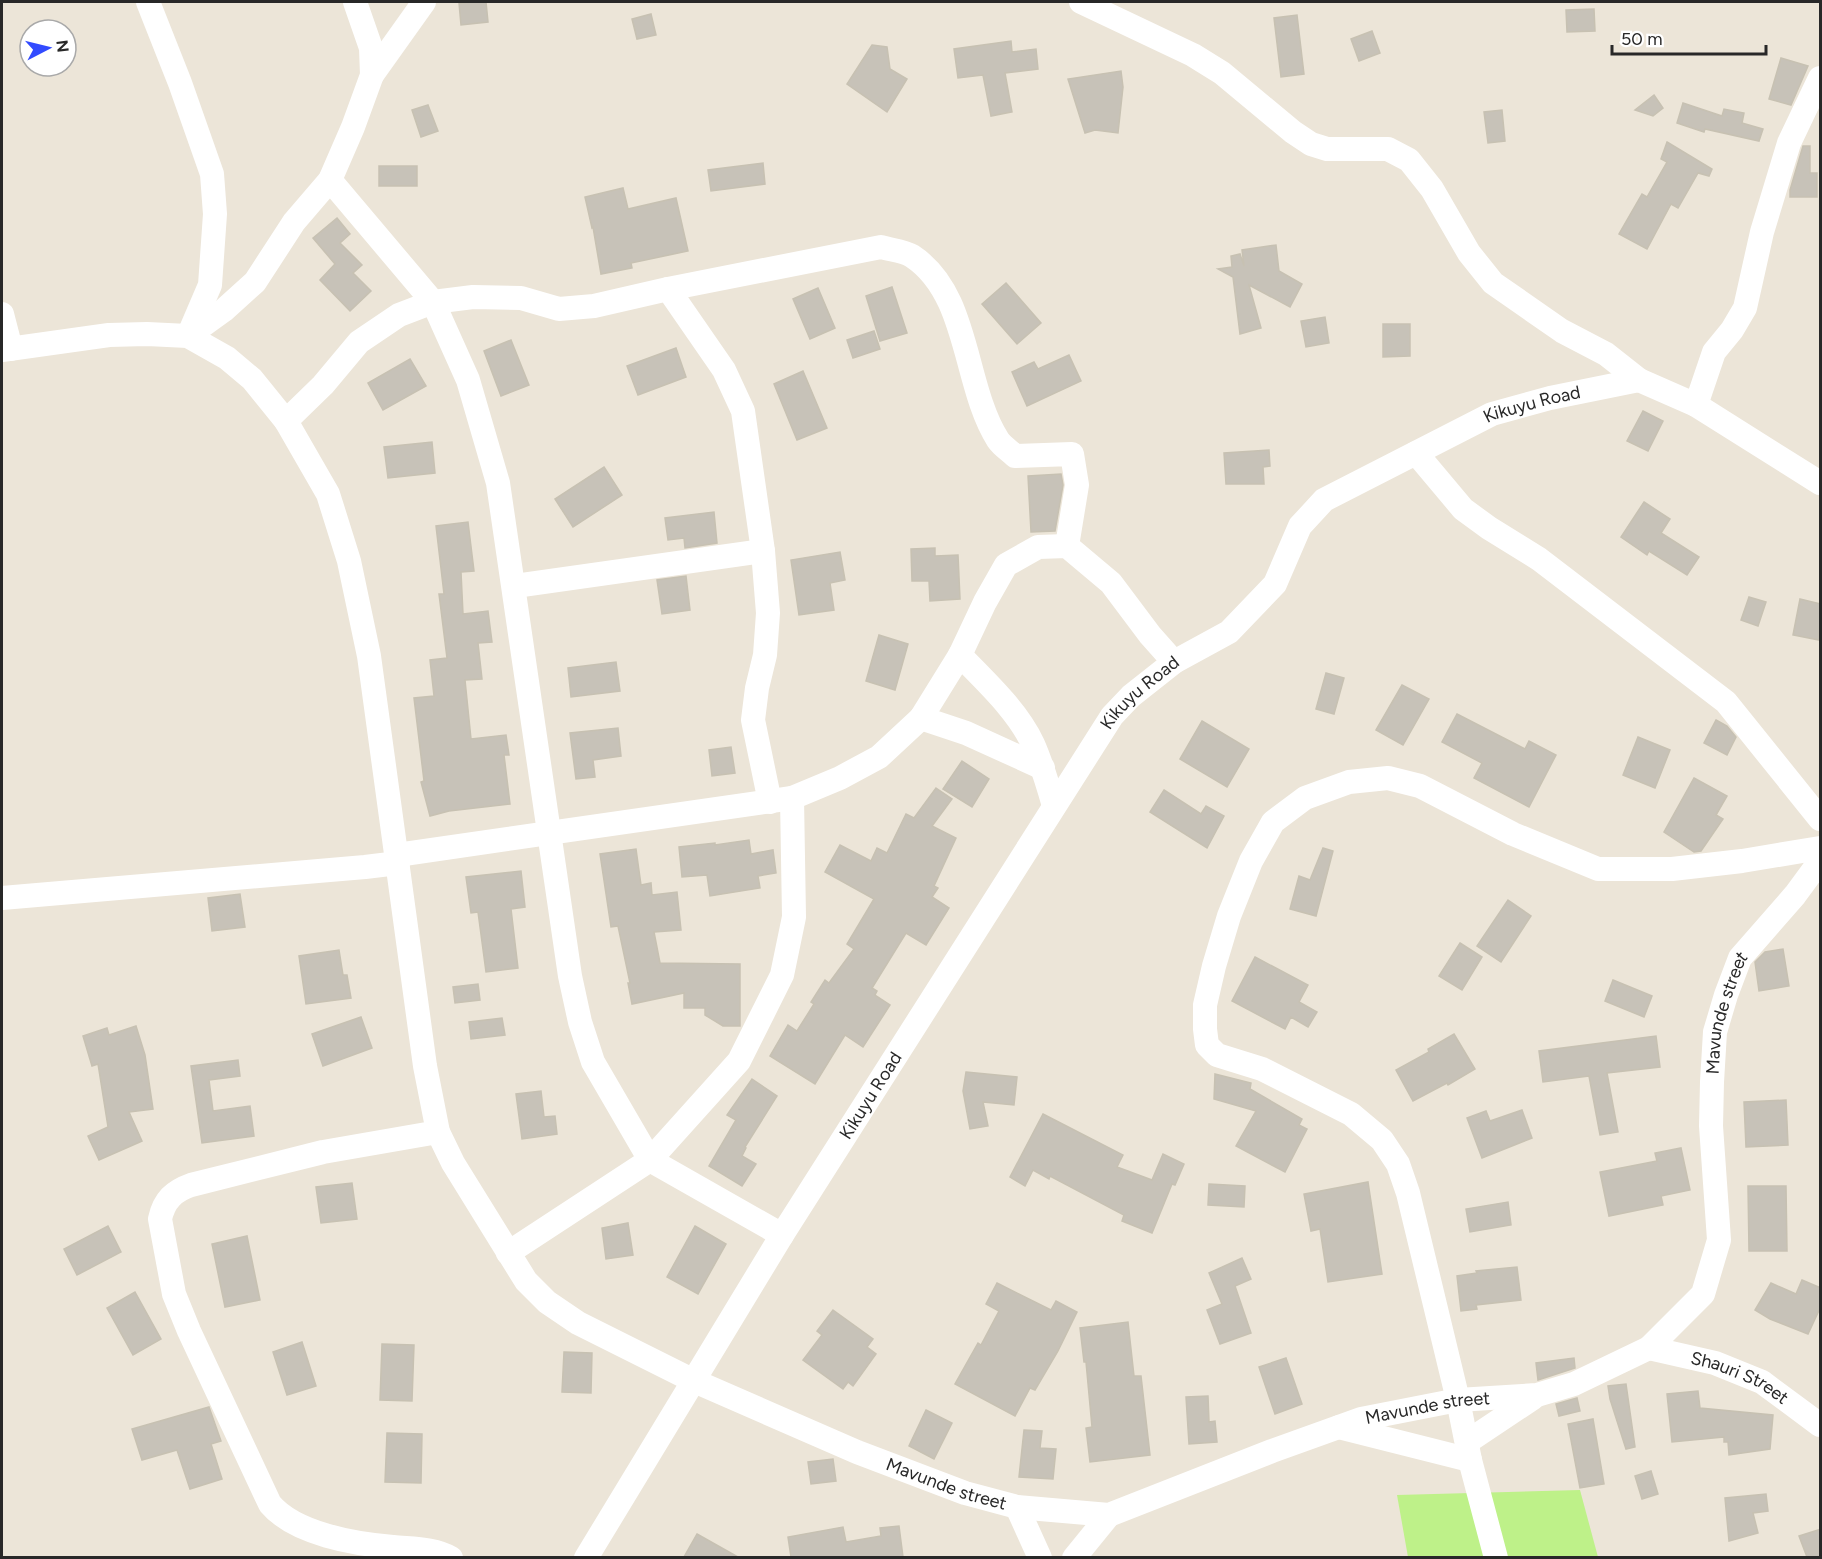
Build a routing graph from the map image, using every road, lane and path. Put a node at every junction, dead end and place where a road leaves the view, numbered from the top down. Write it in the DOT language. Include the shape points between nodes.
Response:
graph roads {
  1 [pos="148,2"];
  2 [pos="355,2"];
  3 [pos="424,2"];
  4 [pos="1081,2"];
  5 [pos="372,75"];
  6 [pos="1821,78"];
  7 [pos="330,180"];
  8 [pos="668,289"];
  9 [pos="433,302"];
  10 [pos="2,314"];
  11 [pos="188,336"];
  12 [pos="6,349"];
  13 [pos="1639,380"];
  14 [pos="1696,405"];
  15 [pos="286,421"];
  16 [pos="1416,453"];
  17 [pos="1821,483"];
  18 [pos="1067,546"];
  19 [pos="763,551"];
  20 [pos="515,586"];
  21 [pos="960,655"];
  22 [pos="1174,662"];
  23 [pos="921,718"];
  24 [pos="1043,768"];
  25 [pos="781,800"];
  26 [pos="1054,806"];
  27 [pos="1821,819"];
  28 [pos="549,832"];
  29 [pos="1821,848"];
  30 [pos="397,859"];
  31 [pos="1821,861"];
  32 [pos="2,898"];
  33 [pos="438,1132"];
  34 [pos="650,1160"];
  35 [pos="782,1235"];
  36 [pos="508,1254"];
  37 [pos="1649,1348"];
  38 [pos="692,1380"];
  39 [pos="1538,1395"];
  40 [pos="1458,1400"];
  41 [pos="1821,1425"];
  42 [pos="1339,1427"];
  43 [pos="1468,1451"];
  44 [pos="1017,1507"];
  45 [pos="1110,1515"];
  46 [pos="451,1557"];
  47 [pos="586,1557"];
  48 [pos="1040,1557"];
  49 [pos="1074,1557"];
  50 [pos="1497,1557"];
  1 -- 11 [label="street" via="212,174 215,214 210,285"];
  2 -- 5 [label="street" via="371,48"];
  3 -- 5 [label="street"];
  4 -- 13 [label="street" via="1193,55 1222,73 1311,144 1327,149 1388,149 1409,160 1432,189 1469,254 1493,283 1562,332 1606,354"];
  5 -- 7 [label="street"];
  6 -- 14 [label="street" via="1789,143 1762,232 1745,308 1714,352"];
  7 -- 9 [label="street"];
  7 -- 11 [label="street" via="294,222 255,282"];
  8 -- 9 [label="street" via="594,306 559,309 521,298 473,297"];
  8 -- 18 [label="street" via="881,247 911,255 936,278 947,295 999,441 1015,456 1072,453 1077,485"];
  8 -- 19 [label="street" via="724,370 743,411"];
  9 -- 15 [label="street" via="399,315 359,342"];
  9 -- 20 [label="street" via="468,380 498,483"];
  10 -- 12 [label="street"];
  11 -- 12 [label="street" via="109,335"];
  11 -- 15 [label="street, Mavunde street" via="227,358 252,379"];
  13 -- 14 [label="street"];
  13 -- 16 [label="street, Kikuyu Road" via="1492,414"];
  14 -- 17 [label="street"];
  15 -- 30 [label="street, Mavunde street" via="328,494 349,561 369,657"];
  16 -- 22 [label="street, Kikuyu Road" via="1324,500 1300,526 1275,584 1229,632"];
  16 -- 27 [label="street" via="1463,509 1539,559 1726,702"];
  18 -- 21 [label="street" via="1038,548 1006,564"];
  18 -- 22 [label="street" via="1111,583"];
  19 -- 20 [label="street"];
  19 -- 25 [label="street" via="768,613 753,720"];
  20 -- 28 [label="street"];
  21 -- 23 [label="street"];
  21 -- 24 [label="street" via="1020,722"];
  22 -- 26 [label="street, Kikuyu Road" via="1112,716"];
  23 -- 24 [label="street" via="966,733"];
  23 -- 25 [label="street" via="879,757 840,778"];
  24 -- 26 [label="street"];
  25 -- 28 [label="street"];
  25 -- 34 [label="street" via="794,917 782,975 739,1061"];
  26 -- 35 [label="street, Kikuyu Road"];
  28 -- 30 [label="street"];
  28 -- 34 [label="street" via="580,1022 594,1062"];
  29 -- 40 [label="street" via="1672,869 1599,869 1513,834 1420,786 1388,778 1349,783 1305,798 1273,822 1247,872 1214,966 1205,1005 1207,1045 1216,1055 1262,1069 1351,1114 1382,1140 1398,1164 1408,1193"];
  30 -- 32 [label="street" via="364,867"];
  30 -- 33 [label="street, Mavunde street" via="425,1066"];
  31 -- 37 [label="street, Mavunde street" via="1740,958 1726,995 1715,1032 1712,1082 1719,1240 1703,1294"];
  33 -- 36 [label="street, Mavunde street"];
  33 -- 46 [label="street" via="323,1152 191,1185 171,1195 160,1218 174,1294 261,1489 278,1514 294,1524 351,1542"];
  34 -- 35 [label="street"];
  34 -- 36 [label="street"];
  35 -- 38 [label="street, Kikuyu Road"];
  36 -- 38 [label="street, Mavunde street" via="526,1281 547,1302 578,1323"];
  37 -- 39 [label="street, Mavunde street" via="1574,1384"];
  37 -- 41 [label="street, Shauri Street" via="1715,1363 1762,1382"];
  38 -- 44 [label="street, Mavunde street" via="857,1452 965,1493"];
  38 -- 47 [label="street, Kikuyu Road"];
  39 -- 40 [label="street, Mavunde street"];
  39 -- 43 [label="street"];
  40 -- 42 [label="street, Mavunde street"];
  40 -- 43 [label="street"];
  42 -- 43 [label="street"];
  42 -- 45 [label="street, Mavunde street"];
  43 -- 50 [label="street"];
  44 -- 45 [label="street, Mavunde street"];
  44 -- 48 [label="street"];
  45 -- 49 [label="street"];
}
